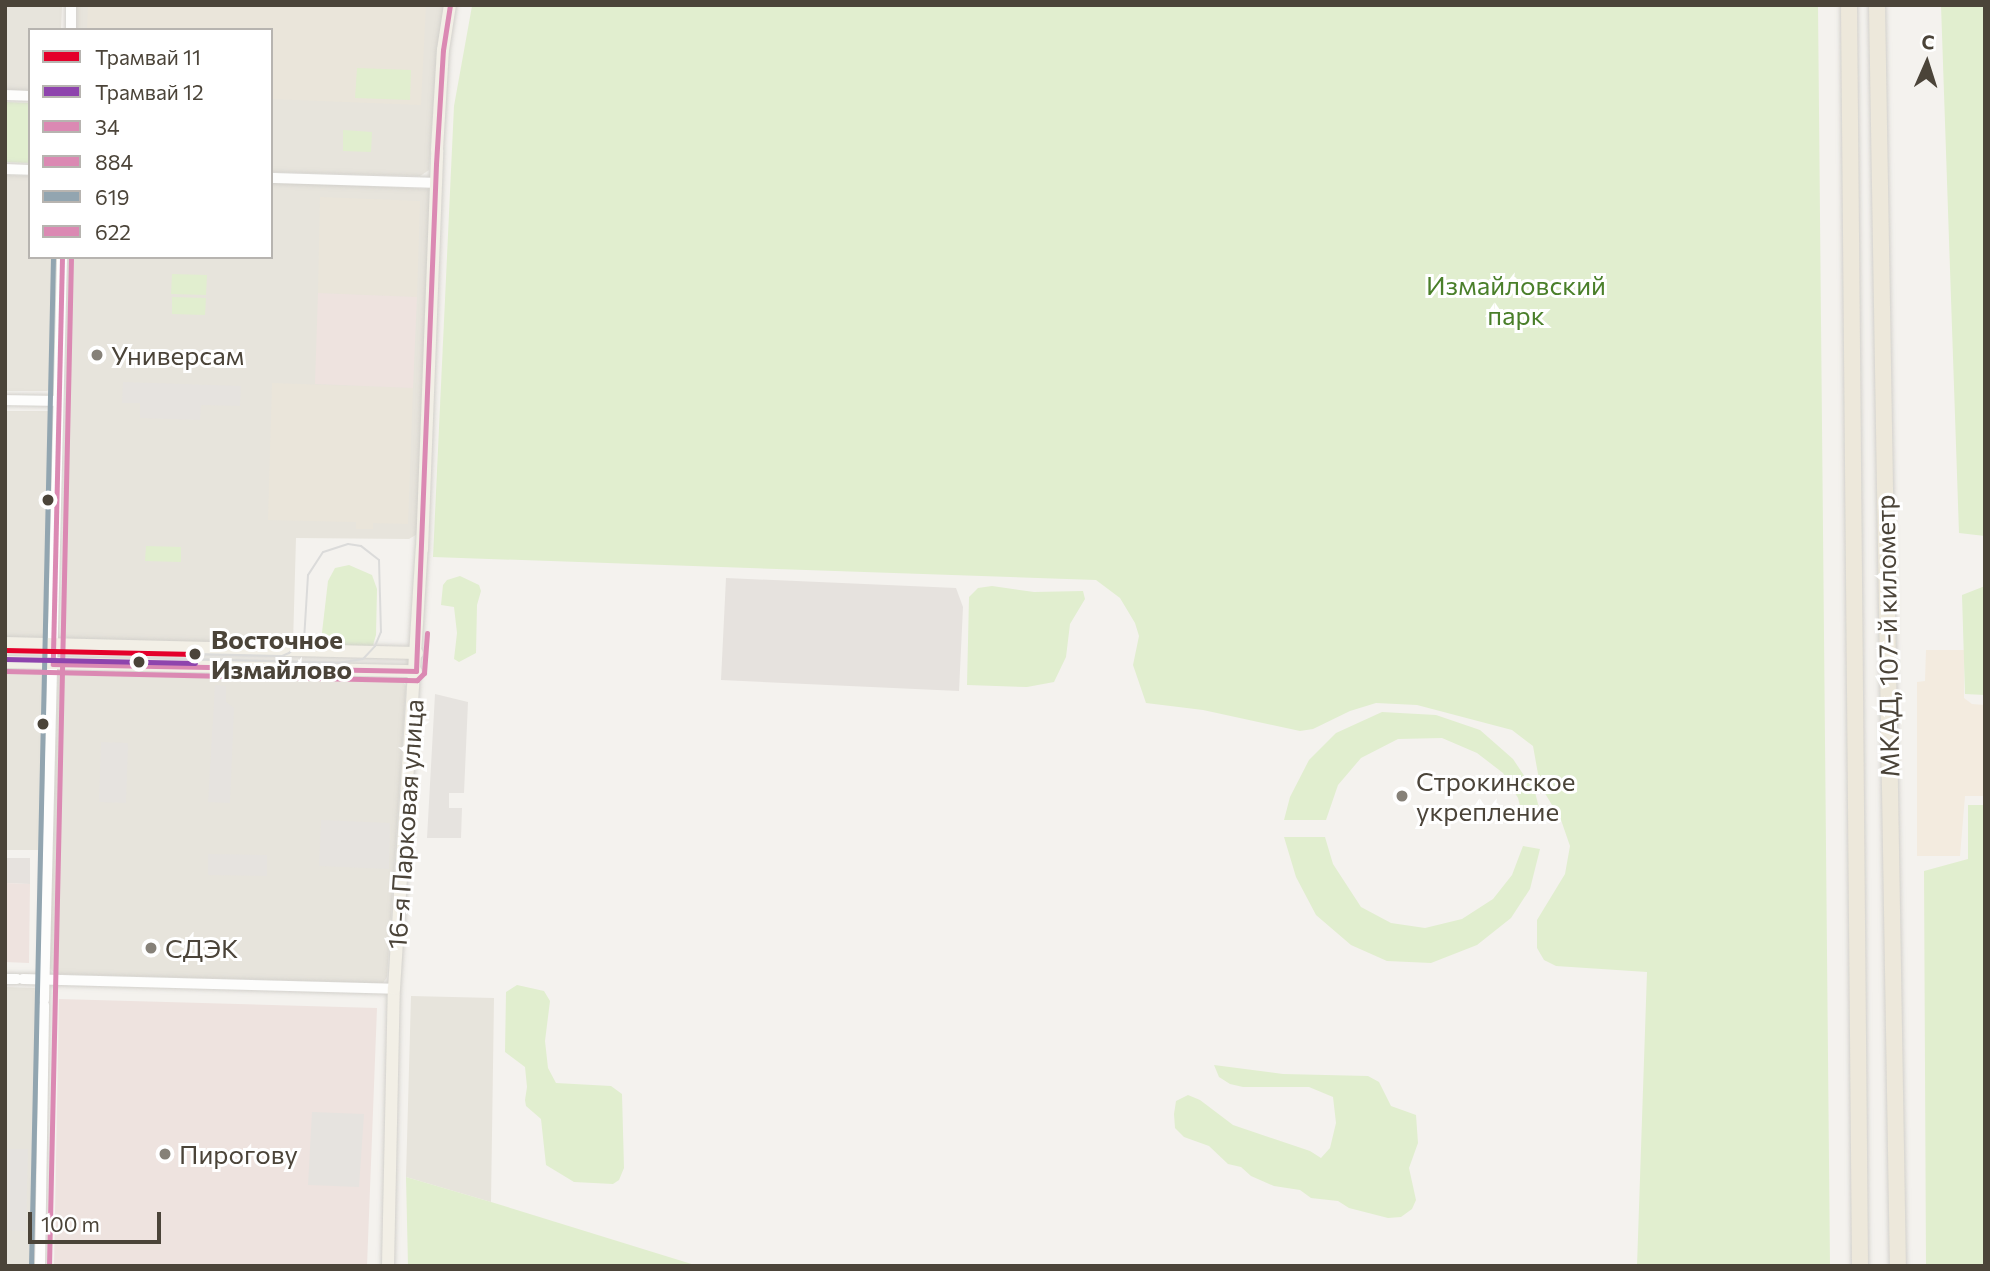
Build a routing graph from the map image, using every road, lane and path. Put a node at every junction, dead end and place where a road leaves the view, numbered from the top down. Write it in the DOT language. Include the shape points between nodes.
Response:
graph roads {
  1 [pos="71,5"];
  2 [pos="450,5"];
  3 [pos="1849,5"];
  4 [pos="1877,5"];
  5 [pos="71,28"];
  6 [pos="5,95"];
  7 [pos="28,96"];
  8 [pos="5,169"];
  9 [pos="28,170"];
  10 [pos="273,178"];
  11 [pos="435,183"];
  12 [pos="62,259"];
  13 [pos="5,400"];
  14 [pos="57,401"];
  15 [pos="5,643"];
  16 [pos="54,645"];
  17 [pos="417,653"];
  18 [pos="5,662"];
  19 [pos="53,664"];
  20 [pos="416,671"];
  21 [pos="5,979"];
  22 [pos="44,980"];
  23 [pos="394,989"];
  24 [pos="40,1266"];
  25 [pos="388,1266"];
  26 [pos="1860,1266"];
  27 [pos="1898,1266"];
  1 -- 5 [label="street"];
  2 -- 11 [label="main road, 16-я Парковая улица"];
  3 -- 26 [label="highway, МКАД, 107-й километр"];
  4 -- 27 [label="highway, МКАД, 107-й километр"];
  6 -- 7 [label="street"];
  8 -- 9 [label="street"];
  10 -- 11 [label="street"];
  11 -- 17 [label="main road, 16-я Парковая улица"];
  12 -- 14 [label="street"];
  13 -- 14 [label="street"];
  14 -- 16 [label="street"];
  15 -- 16 [label="main road"];
  16 -- 17 [label="main road"];
  16 -- 19 [label="street"];
  17 -- 20 [label="main road, 16-я Парковая улица"];
  18 -- 19 [label="main road"];
  19 -- 20 [label="main road"];
  19 -- 22 [label="street"];
  20 -- 23 [label="main road, 16-я Парковая улица"];
  21 -- 22 [label="street"];
  22 -- 23 [label="street"];
  22 -- 24 [label="street"];
  23 -- 25 [label="main road, 16-я Парковая улица"];
}
